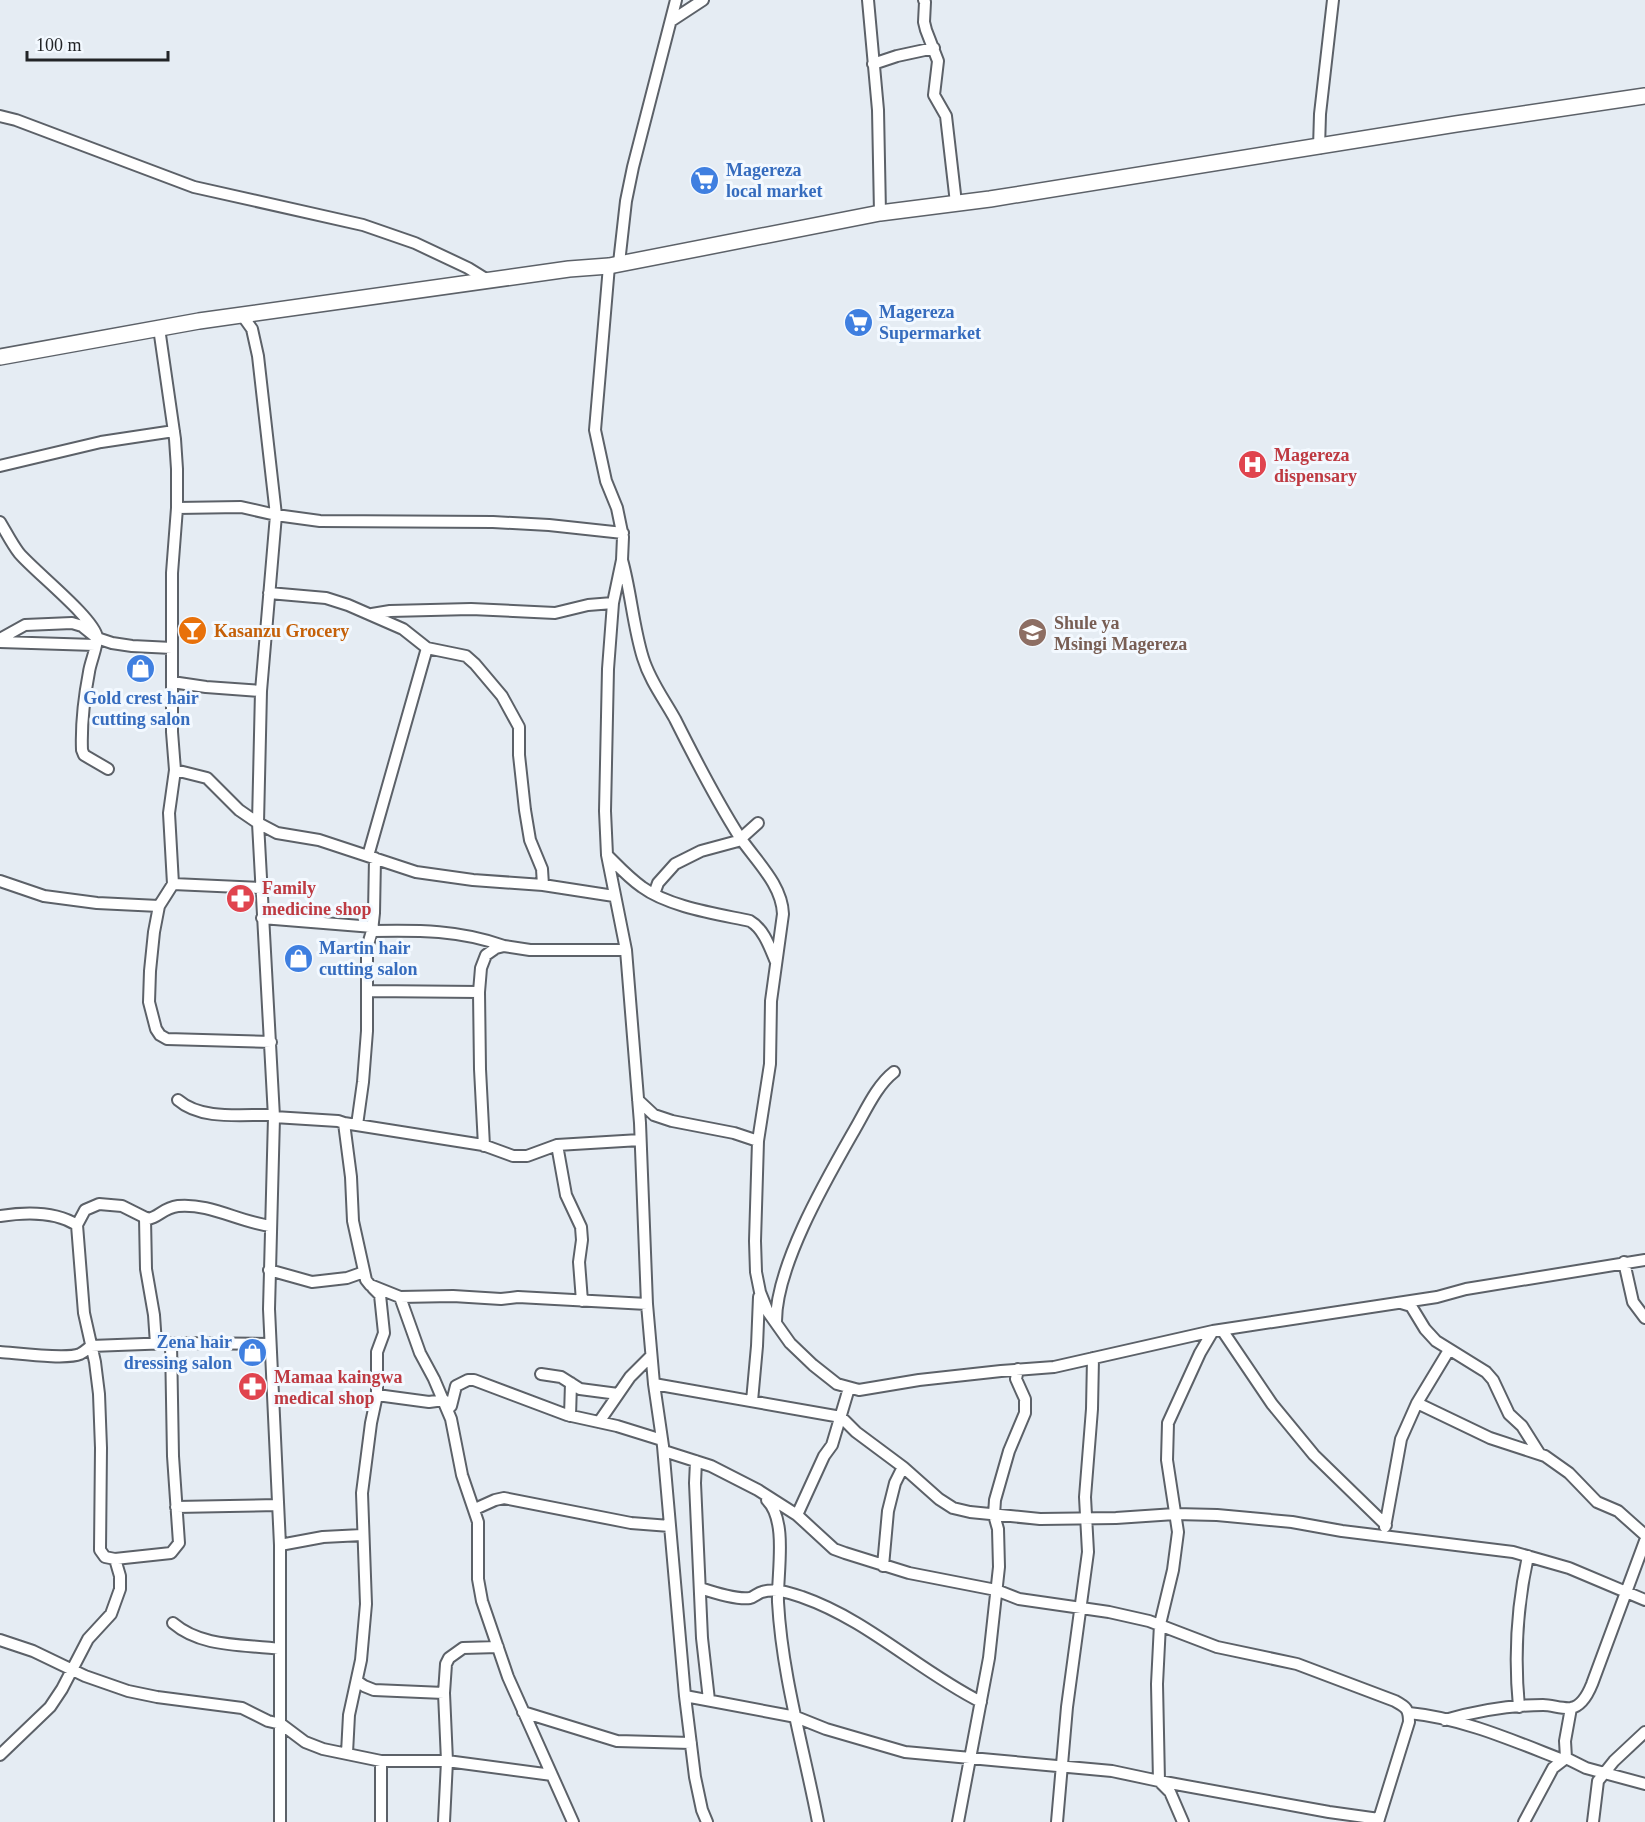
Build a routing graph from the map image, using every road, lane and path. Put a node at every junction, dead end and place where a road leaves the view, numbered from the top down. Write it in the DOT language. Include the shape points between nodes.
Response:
graph roads {
  1 [pos="676,0"];
  2 [pos="703,0"];
  3 [pos="868,0"];
  4 [pos="924,0"];
  5 [pos="1332,0"];
  6 [pos="671,21"];
  7 [pos="934,48"];
  8 [pos="873,64"];
  9 [pos="1645,96"];
  10 [pos="0,116"];
  11 [pos="1319,147"];
  12 [pos="956,203"];
  13 [pos="880,213"];
  14 [pos="614,264"];
  15 [pos="490,281"];
  16 [pos="242,315"];
  17 [pos="159,328"];
  18 [pos="0,357"];
  19 [pos="174,431"];
  20 [pos="0,466"];
  21 [pos="177,508"];
  22 [pos="276,515"];
  23 [pos="0,522"];
  24 [pos="623,533"];
  25 [pos="622,560"];
  26 [pos="269,593"];
  27 [pos="613,603"];
  28 [pos="369,614"];
  29 [pos="0,640"];
  30 [pos="96,642"];
  31 [pos="172,648"];
  32 [pos="427,648"];
  33 [pos="172,682"];
  34 [pos="261,691"];
  35 [pos="108,769"];
  36 [pos="174,771"];
  37 [pos="758,823"];
  38 [pos="258,824"];
  39 [pos="741,839"];
  40 [pos="607,855"];
  41 [pos="371,857"];
  42 [pos="0,881"];
  43 [pos="173,884"];
  44 [pos="543,885"];
  45 [pos="261,888"];
  46 [pos="654,894"];
  47 [pos="614,896"];
  48 [pos="159,906"];
  49 [pos="262,918"];
  50 [pos="373,929"];
  51 [pos="504,946"];
  52 [pos="626,950"];
  53 [pos="776,962"];
  54 [pos="368,991"];
  55 [pos="480,992"];
  56 [pos="271,1042"];
  57 [pos="894,1072"];
  58 [pos="178,1100"];
  59 [pos="638,1100"];
  60 [pos="274,1116"];
  61 [pos="344,1124"];
  62 [pos="357,1125"];
  63 [pos="640,1140"];
  64 [pos="758,1141"];
  65 [pos="556,1145"];
  66 [pos="484,1146"];
  67 [pos="0,1216"];
  68 [pos="145,1218"];
  69 [pos="77,1225"];
  70 [pos="271,1226"];
  71 [pos="1645,1260"];
  72 [pos="1624,1262"];
  73 [pos="269,1270"];
  74 [pos="363,1272"];
  75 [pos="370,1285"];
  76 [pos="760,1292"];
  77 [pos="400,1297"];
  78 [pos="582,1301"];
  79 [pos="1395,1302"];
  80 [pos="647,1304"];
  81 [pos="1645,1318"];
  82 [pos="776,1323"];
  83 [pos="1218,1331"];
  84 [pos="171,1343"];
  85 [pos="156,1344"];
  86 [pos="270,1344"];
  87 [pos="92,1346"];
  88 [pos="1449,1350"];
  89 [pos="0,1352"];
  90 [pos="651,1356"];
  91 [pos="1093,1358"];
  92 [pos="1018,1369"];
  93 [pos="541,1374"];
  94 [pos="572,1383"];
  95 [pos="654,1384"];
  96 [pos="849,1388"];
  97 [pos="618,1394"];
  98 [pos="377,1395"];
  99 [pos="752,1401"];
  100 [pos="1417,1403"];
  101 [pos="446,1404"];
  102 [pos="570,1416"];
  103 [pos="841,1417"];
  104 [pos="599,1422"];
  105 [pos="663,1445"];
  106 [pos="1539,1453"];
  107 [pos="696,1461"];
  108 [pos="903,1467"];
  109 [pos="758,1490"];
  110 [pos="278,1505"];
  111 [pos="176,1507"];
  112 [pos="475,1509"];
  113 [pos="1176,1514"];
  114 [pos="797,1515"];
  115 [pos="994,1515"];
  116 [pos="1088,1518"];
  117 [pos="670,1526"];
  118 [pos="1385,1530"];
  119 [pos="362,1535"];
  120 [pos="1645,1535"];
  121 [pos="1645,1541"];
  122 [pos="280,1545"];
  123 [pos="1528,1556"];
  124 [pos="115,1559"];
  125 [pos="884,1566"];
  126 [pos="700,1588"];
  127 [pos="778,1590"];
  128 [pos="996,1590"];
  129 [pos="1628,1591"];
  130 [pos="1645,1600"];
  131 [pos="1079,1609"];
  132 [pos="173,1623"];
  133 [pos="1160,1624"];
  134 [pos="0,1640"];
  135 [pos="498,1647"];
  136 [pos="280,1649"];
  137 [pos="73,1669"];
  138 [pos="357,1680"];
  139 [pos="444,1693"];
  140 [pos="685,1696"];
  141 [pos="709,1700"];
  142 [pos="981,1702"];
  143 [pos="1519,1707"];
  144 [pos="1571,1708"];
  145 [pos="523,1712"];
  146 [pos="1409,1713"];
  147 [pos="796,1717"];
  148 [pos="1445,1720"];
  149 [pos="281,1724"];
  150 [pos="1645,1732"];
  151 [pos="692,1743"];
  152 [pos="347,1753"];
  153 [pos="0,1755"];
  154 [pos="971,1759"];
  155 [pos="1564,1759"];
  156 [pos="381,1761"];
  157 [pos="447,1761"];
  158 [pos="1061,1766"];
  159 [pos="1603,1773"];
  160 [pos="552,1775"];
  161 [pos="1160,1781"];
  162 [pos="1645,1784"];
  163 [pos="1379,1821"];
  164 [pos="280,1822"];
  165 [pos="381,1822"];
  166 [pos="444,1822"];
  167 [pos="573,1822"];
  168 [pos="707,1822"];
  169 [pos="818,1822"];
  170 [pos="958,1822"];
  171 [pos="1057,1822"];
  172 [pos="1183,1822"];
  173 [pos="1524,1822"];
  174 [pos="1593,1822"];
  1 -- 6 [label="street"];
  2 -- 6 [label="street"];
  3 -- 8 [label="street"];
  4 -- 7 [label="street" via="926,30"];
  5 -- 11 [label="street"];
  6 -- 14 [label="street" via="633,167"];
  7 -- 8 [label="street"];
  7 -- 12 [label="street" via="938,61 934,95 946,116"];
  8 -- 13 [label="street"];
  9 -- 11 [label="street"];
  10 -- 15 [label="street" via="194,187 363,225 415,243"];
  11 -- 12 [label="street"];
  12 -- 13 [label="street"];
  13 -- 14 [label="street"];
  14 -- 15 [label="street"];
  14 -- 24 [label="street" via="595,430"];
  15 -- 16 [label="street"];
  16 -- 17 [label="street"];
  16 -- 22 [label="street" via="252,329 258,356"];
  17 -- 18 [label="street"];
  17 -- 19 [label="street"];
  19 -- 20 [label="street" via="101,442"];
  19 -- 21 [label="street"];
  21 -- 22 [label="street" via="241,507"];
  21 -- 31 [label="street"];
  22 -- 24 [label="street" via="320,521 492,522"];
  22 -- 26 [label="street"];
  23 -- 30 [label="street" via="18,552 95,631"];
  24 -- 25 [label="street"];
  25 -- 27 [label="street"];
  25 -- 39 [label="street" via="639,644 652,682 694,754 712,794"];
  26 -- 28 [label="street" via="326,598"];
  26 -- 34 [label="street"];
  27 -- 28 [label="street" via="555,613 471,609"];
  27 -- 40 [label="street" via="606,738"];
  28 -- 32 [label="street" via="403,629"];
  29 -- 30 [label="street"];
  29 -- 30 [label="street" via="26,625 62,623 82,626"];
  30 -- 31 [label="street"];
  30 -- 35 [label="street" via="83,709 82,752"];
  31 -- 33 [label="street"];
  32 -- 41 [label="street"];
  32 -- 44 [label="street" via="466,656 486,676 514,716 519,727 530,840 542,869"];
  33 -- 34 [label="street"];
  33 -- 36 [label="street"];
  34 -- 38 [label="street"];
  36 -- 38 [label="street" via="207,778"];
  36 -- 43 [label="street" via="169,813"];
  37 -- 39 [label="street"];
  38 -- 41 [label="street" via="277,833 319,840"];
  38 -- 45 [label="street"];
  39 -- 46 [label="street" via="684,858 668,870"];
  39 -- 53 [label="street" via="780,893 783,914"];
  40 -- 46 [label="street"];
  40 -- 47 [label="street"];
  41 -- 44 [label="street" via="416,872"];
  41 -- 50 [label="street"];
  42 -- 48 [label="street" via="44,896"];
  43 -- 45 [label="street"];
  43 -- 48 [label="street"];
  44 -- 47 [label="street"];
  45 -- 49 [label="street"];
  46 -- 53 [label="street" via="696,910 750,921 762,933"];
  47 -- 52 [label="street"];
  48 -- 56 [label="street" via="149,994 160,1035 173,1040"];
  49 -- 50 [label="street"];
  49 -- 56 [label="street"];
  50 -- 51 [label="street" via="441,931"];
  50 -- 54 [label="street" via="367,948"];
  51 -- 52 [label="street" via="530,950"];
  51 -- 55 [label="street" via="486,955"];
  52 -- 59 [label="street"];
  53 -- 64 [label="street" via="770,1064"];
  54 -- 55 [label="street"];
  54 -- 62 [label="street"];
  55 -- 66 [label="street"];
  56 -- 60 [label="street"];
  57 -- 82 [label="street" via="863,1116 802,1229 776,1307"];
  58 -- 60 [label="street" via="214,1114"];
  59 -- 63 [label="street"];
  59 -- 64 [label="street" via="654,1114 672,1121"];
  60 -- 61 [label="street"];
  60 -- 70 [label="street"];
  61 -- 62 [label="street"];
  61 -- 74 [label="street" via="353,1221"];
  62 -- 66 [label="street"];
  63 -- 65 [label="street"];
  63 -- 80 [label="street"];
  64 -- 76 [label="street" via="755,1241"];
  65 -- 66 [label="street" via="527,1156 513,1156"];
  65 -- 78 [label="street" via="566,1194 581,1227"];
  67 -- 69 [label="street" via="58,1216"];
  68 -- 69 [label="street" via="122,1206 99,1204 84,1210"];
  68 -- 70 [label="street" via="152,1218 166,1208 198,1206"];
  68 -- 85 [label="street" via="146,1269"];
  69 -- 87 [label="street" via="84,1313"];
  70 -- 73 [label="street"];
  71 -- 72 [label="street"];
  72 -- 79 [label="street"];
  72 -- 81 [label="street" via="1633,1302"];
  73 -- 74 [label="street" via="312,1282"];
  73 -- 86 [label="street"];
  74 -- 75 [label="street"];
  75 -- 77 [label="street"];
  75 -- 98 [label="street" via="380,1295 385,1326 377,1352"];
  76 -- 82 [label="street"];
  76 -- 99 [label="street"];
  77 -- 78 [label="street" via="518,1296"];
  77 -- 101 [label="street" via="420,1353"];
  78 -- 80 [label="street"];
  79 -- 83 [label="street"];
  79 -- 88 [label="street" via="1411,1306 1429,1334"];
  80 -- 90 [label="street"];
  82 -- 96 [label="street" via="813,1365 837,1384"];
  83 -- 91 [label="street"];
  83 -- 113 [label="street" via="1200,1353 1168,1424 1167,1460"];
  83 -- 118 [label="street" via="1314,1455"];
  84 -- 85 [label="street"];
  84 -- 86 [label="street"];
  84 -- 111 [label="street"];
  85 -- 87 [label="street"];
  86 -- 110 [label="street"];
  87 -- 89 [label="street" via="77,1355"];
  87 -- 124 [label="street" via="101,1422 100,1550 105,1557"];
  88 -- 100 [label="street"];
  88 -- 106 [label="street" via="1486,1372 1509,1414"];
  90 -- 95 [label="street"];
  90 -- 97 [label="street"];
  91 -- 92 [label="street" via="1054,1367"];
  91 -- 116 [label="street" via="1085,1497"];
  92 -- 96 [label="street" via="859,1390"];
  92 -- 115 [label="street" via="1016,1379 1025,1399 1025,1413 1009,1451"];
  93 -- 94 [label="street"];
  94 -- 97 [label="street" via="580,1389"];
  94 -- 102 [label="street"];
  95 -- 99 [label="street"];
  95 -- 105 [label="street"];
  96 -- 103 [label="street"];
  97 -- 104 [label="street"];
  98 -- 101 [label="street"];
  98 -- 119 [label="street" via="362,1493"];
  99 -- 103 [label="street"];
  100 -- 106 [label="street" via="1490,1438"];
  100 -- 118 [label="street" via="1397,1454"];
  101 -- 102 [label="street" via="451,1406 456,1386 474,1380"];
  101 -- 112 [label="street" via="462,1474"];
  102 -- 104 [label="street"];
  103 -- 108 [label="street"];
  103 -- 114 [label="street"];
  104 -- 105 [label="street"];
  105 -- 107 [label="street"];
  105 -- 117 [label="street"];
  106 -- 120 [label="street" via="1569,1473 1597,1502 1618,1511"];
  107 -- 109 [label="street"];
  107 -- 126 [label="street"];
  108 -- 115 [label="street" via="953,1508"];
  108 -- 125 [label="street" via="888,1511"];
  109 -- 114 [label="street"];
  109 -- 127 [label="street" via="771,1503 777,1517"];
  110 -- 111 [label="street"];
  110 -- 122 [label="street"];
  111 -- 124 [label="street" via="179,1543 174,1551"];
  112 -- 117 [label="street" via="495,1500 517,1499 631,1523"];
  112 -- 135 [label="street" via="479,1532 478,1579"];
  113 -- 116 [label="street"];
  113 -- 118 [label="street" via="1292,1522 1342,1531"];
  113 -- 133 [label="street" via="1176,1548"];
  114 -- 125 [label="street" via="834,1549"];
  115 -- 116 [label="street"];
  115 -- 128 [label="street" via="999,1545"];
  116 -- 131 [label="street" via="1088,1552"];
  117 -- 140 [label="street"];
  118 -- 123 [label="street"];
  119 -- 122 [label="street"];
  119 -- 138 [label="street" via="367,1589"];
  121 -- 129 [label="street"];
  122 -- 136 [label="street"];
  123 -- 129 [label="street"];
  123 -- 143 [label="street" via="1515,1653"];
  124 -- 137 [label="street" via="120,1576 117,1601 111,1614 88,1639"];
  125 -- 128 [label="street"];
  126 -- 127 [label="street" via="750,1598"];
  126 -- 141 [label="street"];
  127 -- 142 [label="street" via="853,1621 951,1687"];
  127 -- 147 [label="street" via="788,1684"];
  128 -- 131 [label="street" via="1019,1599"];
  128 -- 142 [label="street"];
  129 -- 130 [label="street"];
  129 -- 144 [label="street" via="1588,1694"];
  131 -- 133 [label="street"];
  131 -- 158 [label="street"];
  132 -- 136 [label="street" via="190,1635 209,1641"];
  133 -- 146 [label="street" via="1217,1647 1318,1671 1395,1701"];
  133 -- 161 [label="street"];
  134 -- 137 [label="street"];
  135 -- 139 [label="street" via="463,1648 449,1658"];
  135 -- 145 [label="street"];
  136 -- 149 [label="street"];
  137 -- 149 [label="street" via="128,1690 237,1707"];
  137 -- 153 [label="street" via="50,1707"];
  138 -- 139 [label="street" via="374,1690"];
  138 -- 152 [label="street" via="349,1715"];
  139 -- 157 [label="street"];
  140 -- 141 [label="street"];
  140 -- 151 [label="street"];
  141 -- 147 [label="street"];
  142 -- 154 [label="street"];
  143 -- 144 [label="street"];
  143 -- 148 [label="street"];
  144 -- 155 [label="street"];
  145 -- 151 [label="street" via="617,1741"];
  145 -- 160 [label="street"];
  146 -- 148 [label="street"];
  146 -- 163 [label="street" via="1404,1744"];
  147 -- 154 [label="street" via="886,1748"];
  147 -- 169 [label="street"];
  148 -- 155 [label="street"];
  149 -- 152 [label="street" via="305,1742"];
  149 -- 164 [label="street"];
  150 -- 159 [label="street"];
  151 -- 168 [label="street"];
  152 -- 156 [label="street"];
  154 -- 158 [label="street"];
  154 -- 170 [label="street"];
  155 -- 159 [label="street"];
  155 -- 173 [label="street" via="1553,1768"];
  156 -- 157 [label="street"];
  156 -- 165 [label="street"];
  157 -- 160 [label="street"];
  157 -- 166 [label="street"];
  158 -- 161 [label="street"];
  158 -- 171 [label="street"];
  159 -- 162 [label="street"];
  159 -- 174 [label="street" via="1598,1781"];
  160 -- 167 [label="street"];
  161 -- 163 [label="street"];
  161 -- 172 [label="street" via="1170,1792"];
}
